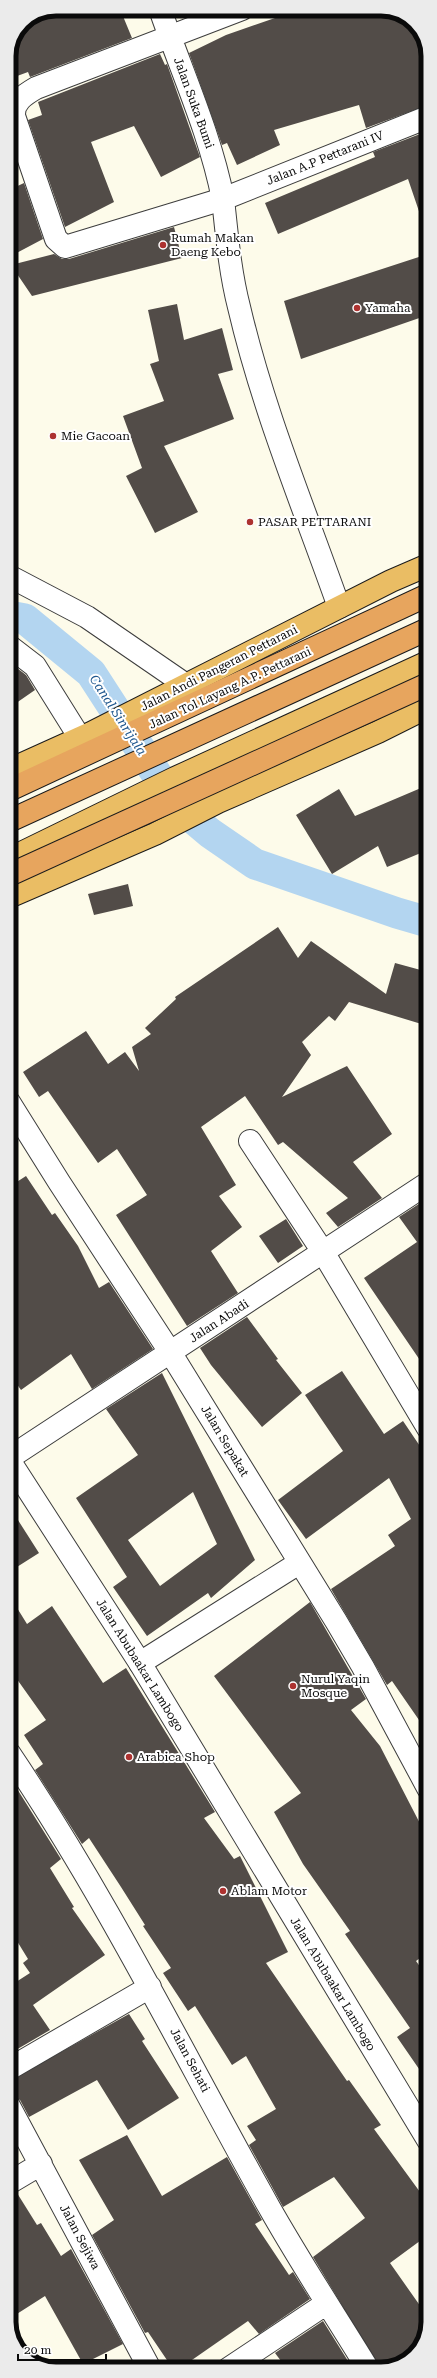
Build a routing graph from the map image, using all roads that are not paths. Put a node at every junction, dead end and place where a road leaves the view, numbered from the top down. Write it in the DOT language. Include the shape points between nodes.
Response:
graph roads {
  1 [pos="162,16"];
  2 [pos="224,16"];
  3 [pos="169,37"];
  4 [pos="16,107"];
  5 [pos="421,120"];
  6 [pos="16,122"];
  7 [pos="223,199"];
  8 [pos="421,568"];
  9 [pos="16,580"];
  10 [pos="421,598"];
  11 [pos="339,607"];
  12 [pos="421,632"];
  13 [pos="16,651"];
  14 [pos="421,665"];
  15 [pos="421,687"];
  16 [pos="180,688"];
  17 [pos="421,711"];
  18 [pos="86,736"];
  19 [pos="16,767"];
  20 [pos="194,770"];
  21 [pos="16,787"];
  22 [pos="136,798"];
  23 [pos="216,803"];
  24 [pos="16,818"];
  25 [pos="157,833"];
  26 [pos="16,857"];
  27 [pos="16,873"];
  28 [pos="16,894"];
  29 [pos="16,1113"];
  30 [pos="250,1141"];
  31 [pos="421,1188"];
  32 [pos="323,1252"];
  33 [pos="170,1352"];
  34 [pos="421,1402"];
  35 [pos="16,1454"];
  36 [pos="16,1470"];
  37 [pos="299,1563"];
  38 [pos="140,1663"];
  39 [pos="16,1764"];
  40 [pos="421,1775"];
  41 [pos="150,1987"];
  42 [pos="16,2065"];
  43 [pos="16,2119"];
  44 [pos="421,2128"];
  45 [pos="41,2164"];
  46 [pos="16,2179"];
  47 [pos="327,2302"];
  48 [pos="146,2362"];
  49 [pos="238,2362"];
  50 [pos="364,2362"];
  1 -- 3 [label="street, Jalan Suka Bumi"];
  2 -- 3 [label="street"];
  3 -- 4 [label="street, Jalan A.P Pettarani IV" via="36,88 20,99"];
  3 -- 7 [label="street, Jalan Suka Bumi" via="206,132"];
  5 -- 7 [label="street, Jalan A.P Pettarani IV"];
  6 -- 7 [label="street, Jalan A.P Pettarani IV" via="56,239 64,248"];
  7 -- 11 [label="street, Jalan Suka Bumi" via="233,283 246,335 268,410"];
  8 -- 11 [label="highway, Jalan Andi Pangeran Pettarani"];
  9 -- 16 [label="street" via="87,617"];
  10 -- 21 [label="highway, Jalan Tol Layang A.P. Pettarani"];
  11 -- 16 [label="highway, Jalan Andi Pangeran Pettarani"];
  12 -- 24 [label="highway"];
  13 -- 18 [label="street" via="36,666"];
  14 -- 20 [label="highway"];
  15 -- 27 [label="highway, bridge"];
  16 -- 18 [label="highway, Jalan Andi Pangeran Pettarani"];
  17 -- 23 [label="highway"];
  18 -- 19 [label="highway, Jalan Andi Pangeran Pettarani"];
  20 -- 22 [label="highway"];
  20 -- 23 [label="street"];
  22 -- 25 [label="street"];
  22 -- 26 [label="highway"];
  23 -- 25 [label="highway"];
  25 -- 28 [label="highway"];
  29 -- 33 [label="street, Jalan Sepakat"];
  30 -- 32 [label="street"];
  31 -- 32 [label="street, Jalan Abadi"];
  32 -- 33 [label="street, Jalan Abadi"];
  32 -- 34 [label="street"];
  33 -- 35 [label="street, Jalan Abadi"];
  33 -- 37 [label="street, Jalan Sepakat"];
  36 -- 38 [label="street, Jalan Abubaakar Lambogo"];
  37 -- 38 [label="street"];
  37 -- 40 [label="street, Jalan Sepakat" via="363,1667"];
  38 -- 44 [label="street, Jalan Abubaakar Lambogo"];
  39 -- 41 [label="street, Jalan Sehati" via="77,1858"];
  41 -- 42 [label="street"];
  41 -- 47 [label="street, Jalan Sehati" via="270,2208"];
  43 -- 45 [label="street, Jalan Sejiwa"];
  45 -- 46 [label="street"];
  45 -- 48 [label="street, Jalan Sejiwa"];
  47 -- 49 [label="street"];
  47 -- 50 [label="street, Jalan Sehati"];
}
